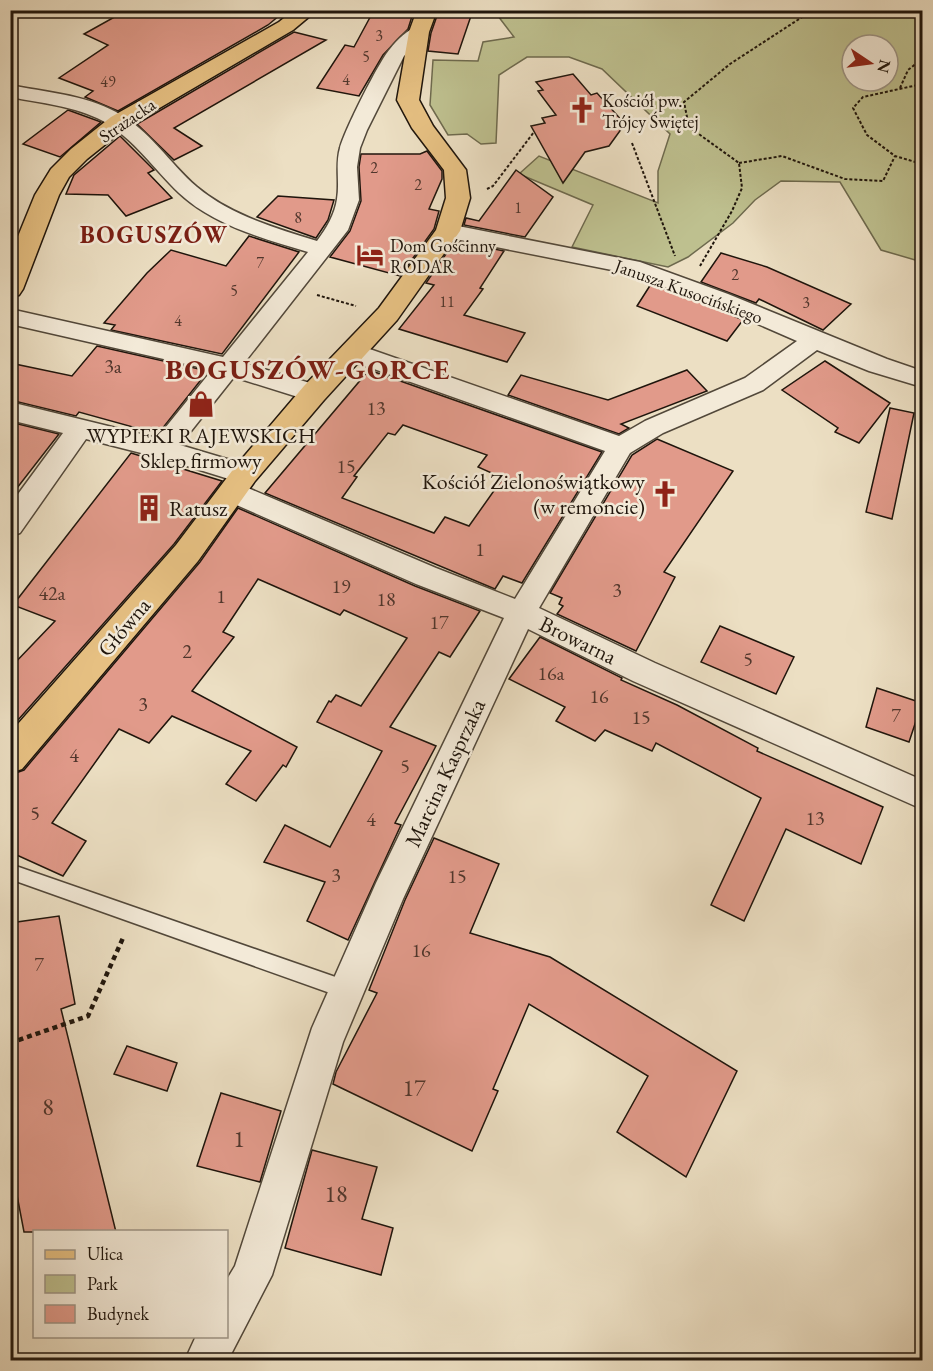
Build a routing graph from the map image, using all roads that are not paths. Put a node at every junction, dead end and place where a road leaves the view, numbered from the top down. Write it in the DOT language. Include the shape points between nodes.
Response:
graph roads {
  1 [pos="307,10"];
  2 [pos="427,10"];
  3 [pos="419,32"];
  4 [pos="10,91"];
  5 [pos="119,122"];
  6 [pos="448,231"];
  7 [pos="321,249"];
  8 [pos="10,289"];
  9 [pos="10,316"];
  10 [pos="815,340"];
  11 [pos="352,352"];
  12 [pos="223,365"];
  13 [pos="922,379"];
  14 [pos="314,393"];
  15 [pos="10,411"];
  16 [pos="79,429"];
  17 [pos="621,447"];
  18 [pos="164,449"];
  19 [pos="238,483"];
  20 [pos="10,526"];
  21 [pos="521,613"];
  22 [pos="10,758"];
  23 [pos="922,795"];
  24 [pos="10,871"];
  25 [pos="347,990"];
  26 [pos="228,1318"];
  27 [pos="218,1338"];
  28 [pos="206,1360"];
  1 -- 5 [label="main road, Strażacka"];
  2 -- 3 [label="main road, Główna"];
  3 -- 6 [label="main road, Główna" via="408,100 423,128 455,170 458,198"];
  3 -- 7 [label="street" via="396,53 357,130 347,166 348,200 337,230"];
  4 -- 5 [label="street" via="91,109"];
  5 -- 7 [label="street" via="161,159 189,191 212,207"];
  5 -- 8 [label="main road, Strażacka" via="59,174"];
  6 -- 10 [label="street, Janusza Kusocińskiego" via="632,267"];
  6 -- 11 [label="main road, Główna" via="387,314"];
  7 -- 12 [label="street"];
  9 -- 12 [label="street"];
  10 -- 13 [label="street, Janusza Kusocińskiego"];
  10 -- 17 [label="street, Marcina Kasprzaka" via="754,384 654,427"];
  11 -- 14 [label="main road, Główna"];
  11 -- 17 [label="street"];
  12 -- 14 [label="street"];
  12 -- 18 [label="street"];
  14 -- 19 [label="main road, Główna"];
  15 -- 16 [label="street, Browarna"];
  16 -- 18 [label="street, Browarna"];
  16 -- 20 [label="street"];
  17 -- 21 [label="street, Marcina Kasprzaka"];
  18 -- 19 [label="street, Browarna"];
  19 -- 21 [label="street, Browarna" via="426,576"];
  19 -- 22 [label="main road, Główna" via="187,553"];
  21 -- 23 [label="street, Browarna"];
  21 -- 25 [label="street, Marcina Kasprzaka" via="388,894"];
  24 -- 25 [label="lane"];
  25 -- 26 [label="street, Marcina Kasprzaka" via="325,1041 252,1275"];
  27 -- 28 [label="street"];
}
